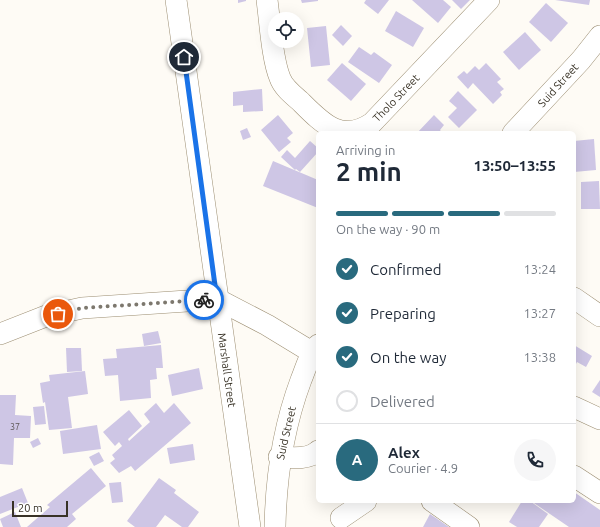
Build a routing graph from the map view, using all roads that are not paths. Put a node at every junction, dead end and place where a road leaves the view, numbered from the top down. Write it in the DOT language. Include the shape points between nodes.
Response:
graph roads {
  1 [pos="176,0"];
  2 [pos="267,0"];
  3 [pos="489,0"];
  4 [pos="600,36"];
  5 [pos="342,131"];
  6 [pos="354,131"];
  7 [pos="515,131"];
  8 [pos="576,299"];
  9 [pos="217,300"];
  10 [pos="600,316"];
  11 [pos="0,334"];
  12 [pos="316,351"];
  13 [pos="576,408"];
  14 [pos="600,419"];
  15 [pos="316,454"];
  16 [pos="279,457"];
  17 [pos="576,477"];
  18 [pos="600,493"];
  19 [pos="363,503"];
  20 [pos="435,503"];
  21 [pos="340,516"];
  22 [pos="250,527"];
  23 [pos="275,527"];
  24 [pos="469,527"];
  1 -- 9 [label="street, Marshall Street"];
  2 -- 5 [label="street, Tholo Street" via="280,80 321,122"];
  3 -- 6 [label="street, Tholo Street" via="372,123 362,130"];
  4 -- 7 [label="street, Suid Street"];
  8 -- 10 [label="street"];
  9 -- 11 [label="street" via="82,308 46,316"];
  9 -- 12 [label="street"];
  9 -- 22 [label="street, Marshall Street"];
  12 -- 16 [label="street, Suid Street" via="291,406"];
  13 -- 14 [label="street"];
  15 -- 16 [label="street" via="293,459"];
  16 -- 23 [label="street, Suid Street"];
  17 -- 18 [label="street"];
  19 -- 21 [label="street"];
  20 -- 24 [label="street"];
}
